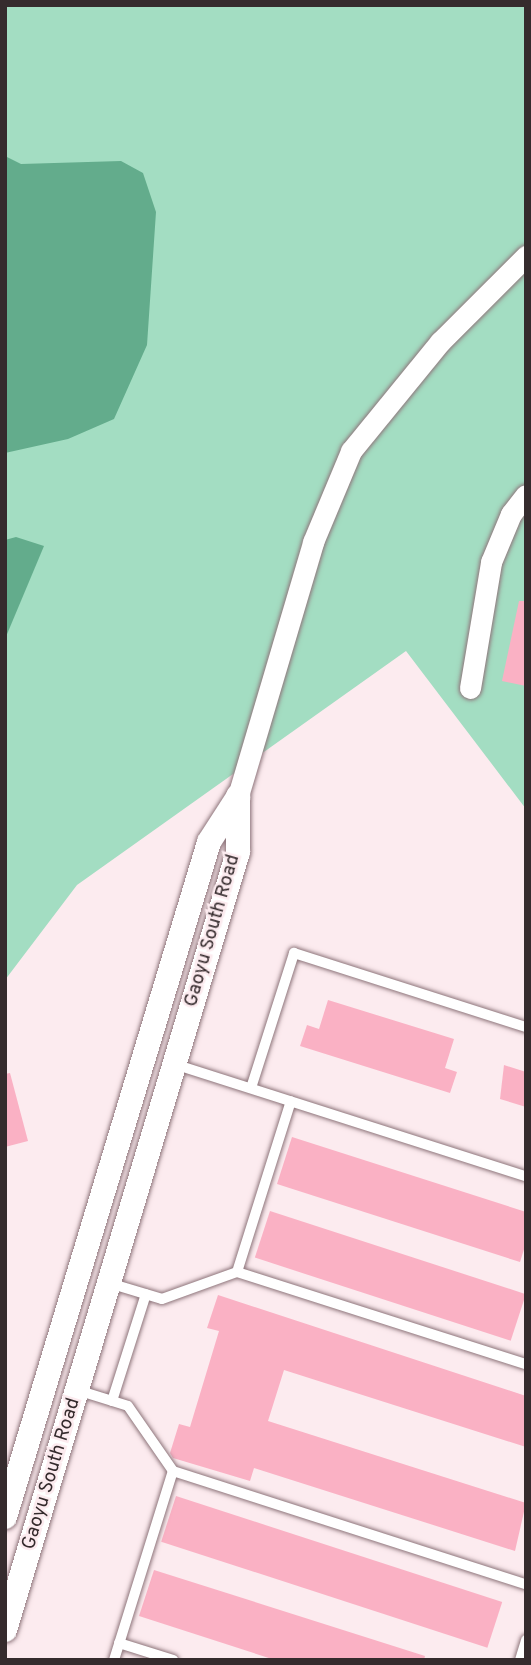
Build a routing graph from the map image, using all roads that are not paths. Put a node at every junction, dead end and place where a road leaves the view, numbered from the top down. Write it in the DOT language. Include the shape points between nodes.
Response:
graph roads {
  1 [pos="526,256"];
  2 [pos="526,495"];
  3 [pos="470,688"];
  4 [pos="238,796"];
  5 [pos="526,1027"];
  6 [pos="174,1064"];
  7 [pos="251,1088"];
  8 [pos="291,1101"];
  9 [pos="526,1176"];
  10 [pos="237,1272"];
  11 [pos="109,1282"];
  12 [pos="146,1294"];
  13 [pos="526,1364"];
  14 [pos="77,1390"];
  15 [pos="112,1401"];
  16 [pos="173,1471"];
  17 [pos="5,1517"];
  18 [pos="526,1584"];
  19 [pos="5,1630"];
  20 [pos="526,1640"];
  21 [pos="119,1643"];
  22 [pos="114,1660"];
  23 [pos="173,1660"];
  24 [pos="520,1660"];
  1 -- 4 [label="street" via="440,342 351,451 313,542"];
  2 -- 3 [label="street" via="511,514 491,562"];
  4 -- 6 [label="street, Gaoyu South Road" via="238,852"];
  4 -- 17 [label="street, Gaoyu South Road" via="209,842"];
  5 -- 7 [label="lane" via="294,953"];
  6 -- 7 [label="lane"];
  6 -- 11 [label="street, Gaoyu South Road"];
  7 -- 8 [label="lane"];
  8 -- 9 [label="lane"];
  8 -- 10 [label="lane"];
  10 -- 12 [label="lane" via="162,1299"];
  10 -- 13 [label="lane"];
  11 -- 12 [label="lane"];
  11 -- 14 [label="street, Gaoyu South Road"];
  12 -- 15 [label="lane"];
  14 -- 15 [label="lane"];
  14 -- 19 [label="street, Gaoyu South Road"];
  15 -- 16 [label="lane" via="128,1406"];
  16 -- 18 [label="lane"];
  16 -- 21 [label="lane"];
  20 -- 24 [label="lane"];
  21 -- 22 [label="lane"];
  21 -- 23 [label="lane"];
}
